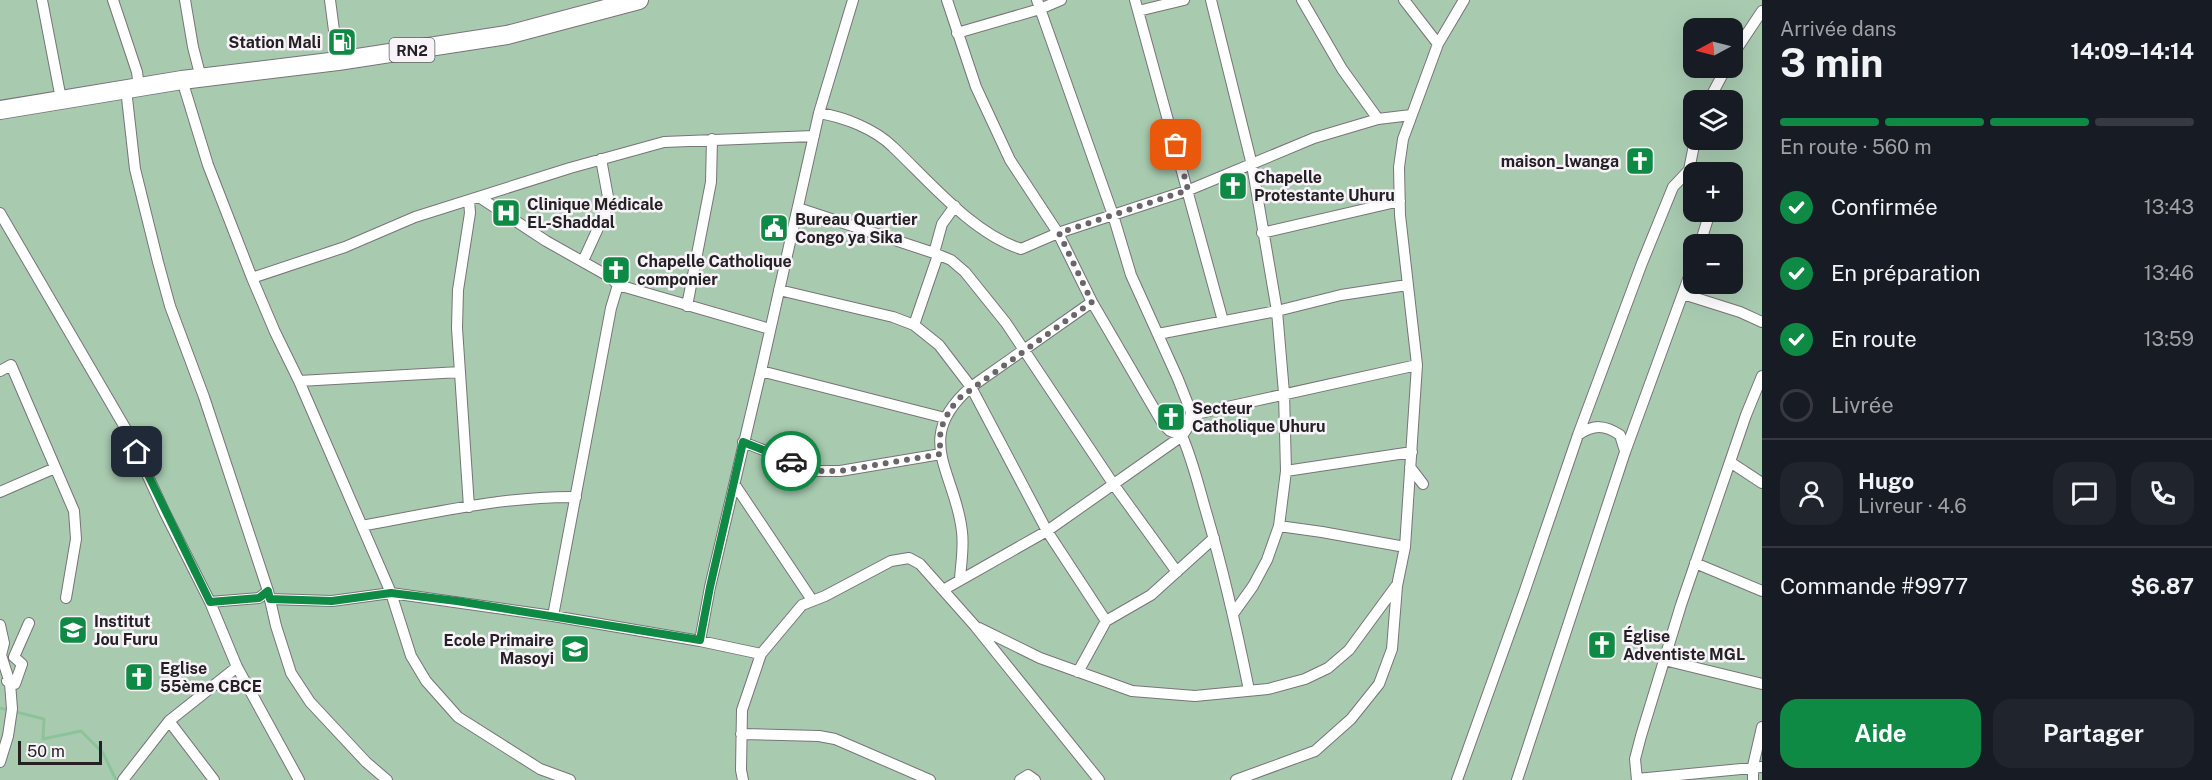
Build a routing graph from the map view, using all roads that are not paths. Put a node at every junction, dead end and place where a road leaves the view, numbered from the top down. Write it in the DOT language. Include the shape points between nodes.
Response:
graph roads {
  1 [pos="42,0"];
  2 [pos="113,0"];
  3 [pos="185,0"];
  4 [pos="330,0"];
  5 [pos="639,0"];
  6 [pos="853,0"];
  7 [pos="947,0"];
  8 [pos="1061,0"];
  9 [pos="1135,0"];
  10 [pos="1184,0"];
  11 [pos="1211,0"];
  12 [pos="1302,0"];
  13 [pos="1404,0"];
  14 [pos="1464,0"];
  15 [pos="1038,4"];
  16 [pos="1138,11"];
  17 [pos="1762,11"];
  18 [pos="957,33"];
  19 [pos="1743,40"];
  20 [pos="1438,44"];
  21 [pos="338,61"];
  22 [pos="201,78"];
  23 [pos="182,80"];
  24 [pos="132,88"];
  25 [pos="61,99"];
  26 [pos="0,110"];
  27 [pos="819,113"];
  28 [pos="1411,115"];
  29 [pos="1378,119"];
  30 [pos="814,136"];
  31 [pos="712,140"];
  32 [pos="601,159"];
  33 [pos="1252,165"];
  34 [pos="1683,177"];
  35 [pos="1188,190"];
  36 [pos="474,199"];
  37 [pos="1400,201"];
  38 [pos="955,206"];
  39 [pos="798,208"];
  40 [pos="0,213"];
  41 [pos="1113,215"];
  42 [pos="3,226"];
  43 [pos="1059,233"];
  44 [pos="1262,233"];
  45 [pos="936,254"];
  46 [pos="583,261"];
  47 [pos="252,278"];
  48 [pos="618,285"];
  49 [pos="1407,285"];
  50 [pos="779,290"];
  51 [pos="1683,294"];
  52 [pos="1092,302"];
  53 [pos="687,306"];
  54 [pos="1277,311"];
  55 [pos="1224,321"];
  56 [pos="1762,322"];
  57 [pos="914,326"];
  58 [pos="770,329"];
  59 [pos="1158,334"];
  60 [pos="1026,351"];
  61 [pos="1417,365"];
  62 [pos="0,371"];
  63 [pos="761,371"];
  64 [pos="460,372"];
  65 [pos="299,381"];
  66 [pos="1761,381"];
  67 [pos="971,387"];
  68 [pos="1284,393"];
  69 [pos="1191,412"];
  70 [pos="945,418"];
  71 [pos="1578,435"];
  72 [pos="1182,436"];
  73 [pos="743,442"];
  74 [pos="1412,452"];
  75 [pos="1625,452"];
  76 [pos="941,454"];
  77 [pos="1730,462"];
  78 [pos="1410,467"];
  79 [pos="55,468"];
  80 [pos="1286,471"];
  81 [pos="1762,483"];
  82 [pos="735,484"];
  83 [pos="1423,484"];
  84 [pos="1114,485"];
  85 [pos="0,492"];
  86 [pos="576,497"];
  87 [pos="468,507"];
  88 [pos="362,526"];
  89 [pos="1279,526"];
  90 [pos="1047,531"];
  91 [pos="1214,538"];
  92 [pos="1405,547"];
  93 [pos="1695,563"];
  94 [pos="1177,572"];
  95 [pos="960,579"];
  96 [pos="1397,586"];
  97 [pos="943,590"];
  98 [pos="268,591"];
  99 [pos="1762,591"];
  100 [pos="391,593"];
  101 [pos="66,598"];
  102 [pos="812,600"];
  103 [pos="210,602"];
  104 [pos="1233,614"];
  105 [pos="553,616"];
  106 [pos="1106,621"];
  107 [pos="29,623"];
  108 [pos="0,625"];
  109 [pos="975,626"];
  110 [pos="700,640"];
  111 [pos="761,654"];
  112 [pos="1664,660"];
  113 [pos="237,666"];
  114 [pos="1078,672"];
  115 [pos="0,675"];
  116 [pos="10,683"];
  117 [pos="1762,684"];
  118 [pos="1249,690"];
  119 [pos="169,721"];
  120 [pos="1762,726"];
  121 [pos="741,734"];
  122 [pos="0,762"];
  123 [pos="1757,766"];
  124 [pos="123,780"];
  125 [pos="214,780"];
  126 [pos="299,780"];
  127 [pos="387,780"];
  128 [pos="570,780"];
  129 [pos="744,780"];
  130 [pos="930,780"];
  131 [pos="1020,780"];
  132 [pos="1035,780"];
  133 [pos="1099,780"];
  134 [pos="1236,780"];
  135 [pos="1457,780"];
  136 [pos="1517,780"];
  137 [pos="1637,780"];
  138 [pos="1753,780"];
  1 -- 25 [label="street"];
  2 -- 24 [label="street" via="136,72"];
  3 -- 22 [label="street"];
  4 -- 21 [label="street"];
  5 -- 21 [label="highway, RN2" via="507,35"];
  6 -- 27 [label="street"];
  7 -- 18 [label="street"];
  8 -- 15 [label="street"];
  9 -- 16 [label="street"];
  10 -- 16 [label="street"];
  11 -- 33 [label="street"];
  12 -- 29 [label="street" via="1342,69"];
  13 -- 20 [label="street"];
  14 -- 20 [label="street"];
  15 -- 18 [label="street"];
  15 -- 41 [label="street"];
  16 -- 35 [label="street"];
  17 -- 19 [label="street"];
  18 -- 43 [label="street" via="976,87 1010,160"];
  20 -- 28 [label="street"];
  21 -- 22 [label="highway, RN2"];
  22 -- 23 [label="highway, RN2"];
  23 -- 24 [label="highway, RN2"];
  23 -- 47 [label="street" via="208,165"];
  24 -- 25 [label="highway, RN2"];
  24 -- 98 [label="street" via="135,169 164,284"];
  25 -- 26 [label="highway, RN2"];
  27 -- 30 [label="street"];
  27 -- 38 [label="street" via="832,115 883,139"];
  28 -- 29 [label="street"];
  28 -- 37 [label="street" via="1399,167"];
  29 -- 33 [label="street" via="1314,138"];
  30 -- 31 [label="street"];
  30 -- 39 [label="street"];
  31 -- 32 [label="street" via="664,142"];
  31 -- 53 [label="street" via="711,182"];
  32 -- 36 [label="street"];
  32 -- 46 [label="street" via="608,197 605,213"];
  33 -- 35 [label="street"];
  33 -- 44 [label="street"];
  34 -- 71 [label="street" via="1673,187 1642,263"];
  35 -- 41 [label="street"];
  35 -- 55 [label="street"];
  36 -- 46 [label="street"];
  36 -- 47 [label="street"];
  36 -- 64 [label="street" via="458,290"];
  37 -- 44 [label="street"];
  37 -- 49 [label="street"];
  38 -- 43 [label="street" via="1001,242 1022,249"];
  38 -- 45 [label="street" via="942,224"];
  39 -- 45 [label="street"];
  39 -- 50 [label="street"];
  40 -- 42 [label="street"];
  41 -- 43 [label="street"];
  41 -- 59 [label="street" via="1131,275"];
  42 -- 103 [label="street" via="127,431"];
  43 -- 52 [label="street"];
  44 -- 54 [label="street"];
  45 -- 57 [label="street"];
  45 -- 60 [label="street" via="965,272"];
  46 -- 48 [label="street"];
  47 -- 65 [label="street"];
  48 -- 53 [label="street"];
  48 -- 86 [label="street"];
  49 -- 54 [label="street" via="1341,295"];
  49 -- 61 [label="street"];
  50 -- 57 [label="street" via="893,317"];
  50 -- 58 [label="street"];
  51 -- 56 [label="street"];
  51 -- 75 [label="street"];
  52 -- 60 [label="street"];
  52 -- 72 [label="street" via="1163,424"];
  53 -- 58 [label="street"];
  54 -- 55 [label="street"];
  54 -- 68 [label="street"];
  55 -- 59 [label="street"];
  57 -- 67 [label="street" via="939,345"];
  58 -- 63 [label="street"];
  59 -- 69 [label="street"];
  60 -- 67 [label="street"];
  60 -- 84 [label="street"];
  61 -- 68 [label="street"];
  61 -- 74 [label="street"];
  62 -- 79 [label="street" via="11,365"];
  63 -- 70 [label="street"];
  63 -- 73 [label="street"];
  64 -- 65 [label="street"];
  64 -- 87 [label="street"];
  65 -- 88 [label="street"];
  66 -- 77 [label="street"];
  67 -- 70 [label="street"];
  67 -- 90 [label="street"];
  68 -- 69 [label="street" via="1242,405"];
  68 -- 80 [label="street"];
  69 -- 72 [label="street"];
  70 -- 76 [label="street" via="939,440"];
  71 -- 75 [label="street" via="1596,426 1609,428 1620,435"];
  71 -- 135 [label="street"];
  72 -- 84 [label="street"];
  72 -- 91 [label="street"];
  73 -- 76 [label="street" via="827,472"];
  73 -- 82 [label="street"];
  74 -- 78 [label="street"];
  74 -- 80 [label="street"];
  75 -- 136 [label="street"];
  76 -- 95 [label="street" via="962,532"];
  77 -- 81 [label="street"];
  77 -- 93 [label="street"];
  78 -- 83 [label="street"];
  78 -- 92 [label="street"];
  79 -- 85 [label="street"];
  79 -- 101 [label="street" via="76,526"];
  80 -- 89 [label="street"];
  82 -- 102 [label="street"];
  82 -- 110 [label="street"];
  84 -- 90 [label="street"];
  84 -- 94 [label="street"];
  86 -- 87 [label="street"];
  86 -- 105 [label="street"];
  87 -- 88 [label="street"];
  88 -- 100 [label="street"];
  89 -- 92 [label="street"];
  89 -- 104 [label="street" via="1267,560"];
  90 -- 95 [label="street"];
  90 -- 106 [label="street"];
  91 -- 94 [label="street"];
  91 -- 104 [label="street"];
  92 -- 96 [label="street"];
  93 -- 99 [label="street"];
  93 -- 112 [label="street"];
  94 -- 106 [label="street" via="1151,595"];
  95 -- 97 [label="street"];
  96 -- 118 [label="street" via="1349,650 1328,668 1305,679"];
  96 -- 134 [label="street" via="1392,649 1379,684 1352,719 1315,751"];
  97 -- 102 [label="street" via="920,564 909,558 891,561"];
  97 -- 109 [label="street"];
  98 -- 100 [label="street" via="270,599 332,601"];
  98 -- 103 [label="street" via="259,598"];
  98 -- 127 [label="street" via="297,686"];
  100 -- 105 [label="street"];
  100 -- 128 [label="street" via="411,656 426,681 458,717 540,769"];
  102 -- 111 [label="street" via="802,605"];
  103 -- 113 [label="street"];
  104 -- 118 [label="street"];
  105 -- 110 [label="street"];
  106 -- 114 [label="street"];
  107 -- 116 [label="street" via="14,657 22,664 15,684"];
  108 -- 116 [label="street" via="4,643 1,655"];
  109 -- 114 [label="street"];
  109 -- 133 [label="street"];
  110 -- 111 [label="street"];
  111 -- 121 [label="street" via="742,710"];
  112 -- 117 [label="street"];
  112 -- 137 [label="street" via="1635,759"];
  113 -- 119 [label="street"];
  113 -- 126 [label="street"];
  114 -- 118 [label="street" via="1132,691 1160,694 1195,696"];
  115 -- 116 [label="street"];
  116 -- 122 [label="street" via="11,714"];
  119 -- 124 [label="street"];
  119 -- 125 [label="street"];
  120 -- 123 [label="street"];
  121 -- 129 [label="street"];
  121 -- 130 [label="street" via="835,739"];
  123 -- 137 [label="street"];
  123 -- 138 [label="street"];
  131 -- 132 [label="street" via="1028,775"];
}
